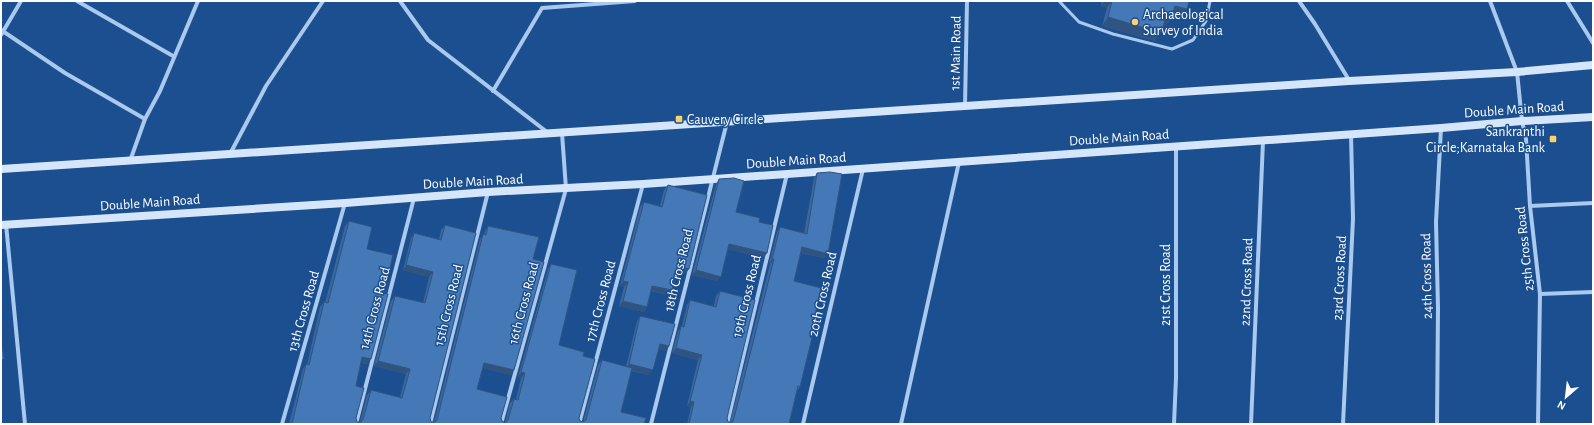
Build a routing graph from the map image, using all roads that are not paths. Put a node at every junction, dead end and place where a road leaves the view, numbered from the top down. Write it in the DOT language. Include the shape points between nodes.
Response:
graph roads {
  1 [pos="21,1"];
  2 [pos="77,1"];
  3 [pos="198,1"];
  4 [pos="323,1"];
  5 [pos="400,1"];
  6 [pos="635,1"];
  7 [pos="967,1"];
  8 [pos="1059,1"];
  9 [pos="1210,1"];
  10 [pos="1299,1"];
  11 [pos="1490,1"];
  12 [pos="1567,1"];
  13 [pos="2,32"];
  14 [pos="1593,43"];
  15 [pos="173,56"];
  16 [pos="1593,65"];
  17 [pos="1517,72"];
  18 [pos="1349,81"];
  19 [pos="493,91"];
  20 [pos="965,106"];
  21 [pos="1593,117"];
  22 [pos="145,119"];
  23 [pos="727,121"];
  24 [pos="1522,121"];
  25 [pos="1441,128"];
  26 [pos="562,133"];
  27 [pos="549,134"];
  28 [pos="1351,134"];
  29 [pos="1263,140"];
  30 [pos="1176,146"];
  31 [pos="230,154"];
  32 [pos="130,161"];
  33 [pos="959,162"];
  34 [pos="1,169"];
  35 [pos="863,169"];
  36 [pos="787,174"];
  37 [pos="713,178"];
  38 [pos="643,184"];
  39 [pos="566,189"];
  40 [pos="488,192"];
  41 [pos="414,197"];
  42 [pos="345,203"];
  43 [pos="1593,203"];
  44 [pos="1530,206"];
  45 [pos="4,224"];
  46 [pos="1593,292"];
  47 [pos="1540,294"];
  48 [pos="25,424"];
  49 [pos="282,424"];
  50 [pos="356,424"];
  51 [pos="430,424"];
  52 [pos="501,424"];
  53 [pos="579,424"];
  54 [pos="651,424"];
  55 [pos="727,424"];
  56 [pos="803,424"];
  57 [pos="901,424"];
  58 [pos="1174,424"];
  59 [pos="1251,424"];
  60 [pos="1344,424"];
  61 [pos="1437,424"];
  62 [pos="1538,424"];
  1 -- 13 [label="street"];
  2 -- 15 [label="street"];
  3 -- 15 [label="street"];
  4 -- 31 [label="street" via="266,86"];
  5 -- 19 [label="street" via="428,40"];
  6 -- 19 [label="street" via="542,8"];
  7 -- 20 [label="street, 1st Main Road"];
  8 -- 9 [label="lane" via="1079,22 1113,34 1172,49 1193,40 1206,21"];
  10 -- 18 [label="street"];
  11 -- 17 [label="street, 25th Cross Road"];
  12 -- 14 [label="street"];
  13 -- 22 [label="street" via="65,73"];
  15 -- 22 [label="street" via="160,91"];
  16 -- 17 [label="street"];
  17 -- 18 [label="street"];
  17 -- 24 [label="street, 25th Cross Road"];
  18 -- 20 [label="street"];
  19 -- 27 [label="street"];
  20 -- 23 [label="street"];
  21 -- 24 [label="street, Double Main Road"];
  22 -- 32 [label="street"];
  23 -- 26 [label="street"];
  23 -- 37 [label="street, 18th Cross Road"];
  24 -- 25 [label="street, Double Main Road"];
  24 -- 44 [label="street, 25th Cross Road" via="1526,139"];
  25 -- 28 [label="street, Double Main Road"];
  25 -- 61 [label="street, 24th Cross Road" via="1436,222"];
  26 -- 27 [label="street"];
  26 -- 39 [label="street, 16th Cross Road"];
  27 -- 31 [label="street"];
  28 -- 29 [label="street, Double Main Road"];
  28 -- 60 [label="street, 23rd Cross Road" via="1353,219"];
  29 -- 30 [label="street, Double Main Road"];
  29 -- 59 [label="street, 22nd Cross Road"];
  30 -- 33 [label="street, Double Main Road"];
  30 -- 58 [label="street, 21st Cross Road"];
  31 -- 32 [label="street"];
  32 -- 34 [label="street"];
  33 -- 35 [label="street, Double Main Road"];
  33 -- 57 [label="street"];
  35 -- 36 [label="street, Double Main Road"];
  35 -- 56 [label="street, 20th Cross Road"];
  36 -- 37 [label="street, Double Main Road"];
  36 -- 55 [label="street, 19th Cross Road"];
  37 -- 38 [label="street, Double Main Road"];
  37 -- 54 [label="street, 18th Cross Road"];
  38 -- 39 [label="street, Double Main Road"];
  38 -- 53 [label="street, 17th Cross Road"];
  39 -- 40 [label="street, Double Main Road"];
  39 -- 52 [label="street, 16th Cross Road"];
  40 -- 41 [label="street, Double Main Road"];
  40 -- 51 [label="street, 15th Cross Road"];
  41 -- 42 [label="street, Double Main Road"];
  41 -- 50 [label="street, 14th Cross Road"];
  42 -- 45 [label="street, Double Main Road"];
  42 -- 49 [label="street, 13th Cross Road"];
  43 -- 44 [label="street"];
  44 -- 47 [label="street, 25th Cross Road"];
  45 -- 48 [label="street"];
  46 -- 47 [label="street"];
  47 -- 62 [label="street, 25th Cross Road"];
}
